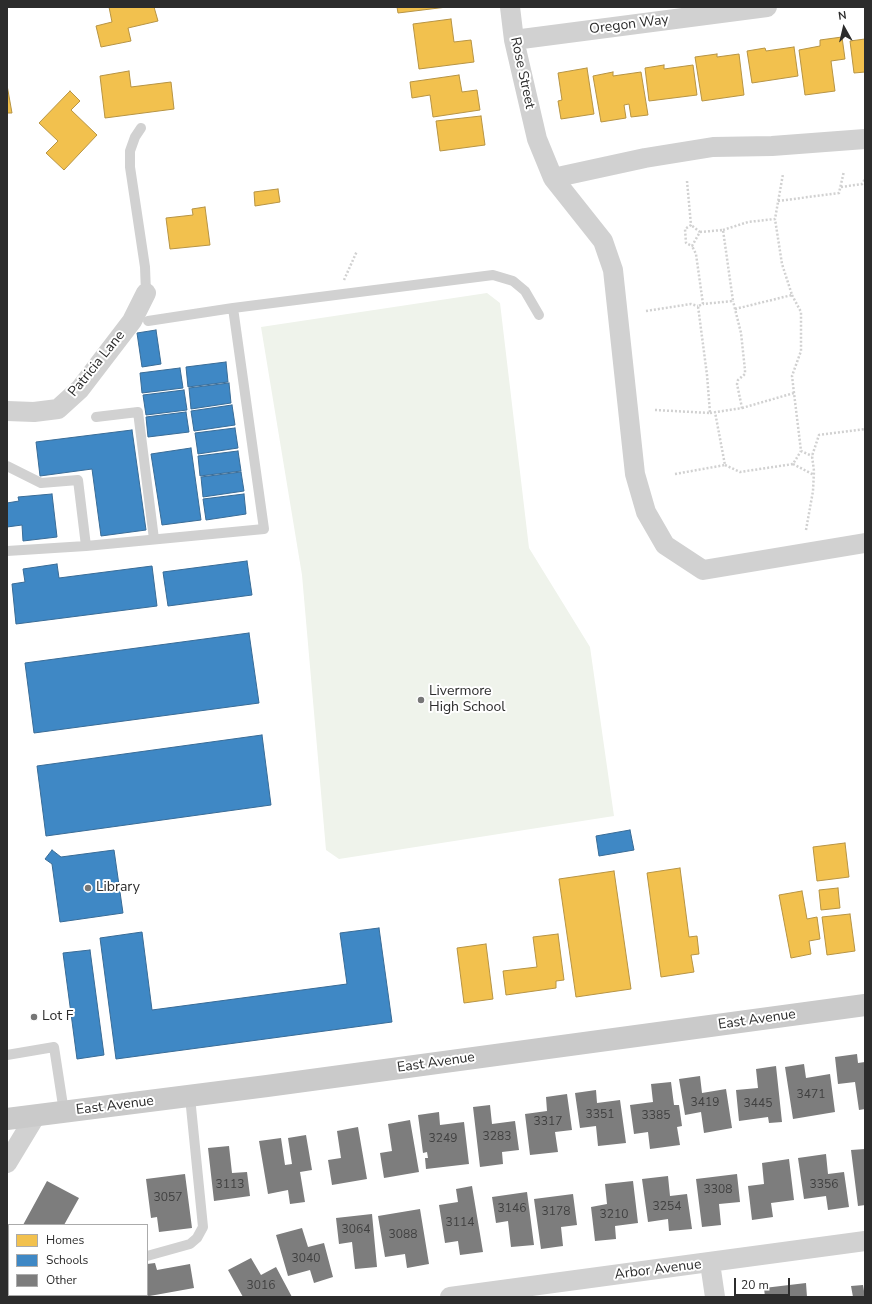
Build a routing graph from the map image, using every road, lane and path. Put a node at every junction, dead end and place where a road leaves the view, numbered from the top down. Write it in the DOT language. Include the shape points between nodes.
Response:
graph roads {
  1 [pos="510,7"];
  2 [pos="767,7"];
  3 [pos="514,40"];
  4 [pos="141,128"];
  5 [pos="865,140"];
  6 [pos="844,171"];
  7 [pos="783,174"];
  8 [pos="553,178"];
  9 [pos="865,179"];
  10 [pos="687,181"];
  11 [pos="841,187"];
  12 [pos="778,201"];
  13 [pos="775,219"];
  14 [pos="691,225"];
  15 [pos="723,230"];
  16 [pos="700,232"];
  17 [pos="692,246"];
  18 [pos="357,251"];
  19 [pos="146,293"];
  20 [pos="337,295"];
  21 [pos="792,295"];
  22 [pos="733,301"];
  23 [pos="703,304"];
  24 [pos="698,306"];
  25 [pos="233,308"];
  26 [pos="735,309"];
  27 [pos="646,311"];
  28 [pos="539,315"];
  29 [pos="148,321"];
  30 [pos="794,393"];
  31 [pos="742,408"];
  32 [pos="655,410"];
  33 [pos="7,411"];
  34 [pos="715,412"];
  35 [pos="710,413"];
  36 [pos="96,417"];
  37 [pos="865,428"];
  38 [pos="801,451"];
  39 [pos="812,456"];
  40 [pos="793,464"];
  41 [pos="725,465"];
  42 [pos="7,466"];
  43 [pos="675,474"];
  44 [pos="814,476"];
  45 [pos="806,530"];
  46 [pos="154,540"];
  47 [pos="865,543"];
  48 [pos="86,546"];
  49 [pos="7,551"];
  50 [pos="865,1005"];
  51 [pos="7,1055"];
  52 [pos="190,1096"];
  53 [pos="64,1112"];
  54 [pos="36,1115"];
  55 [pos="7,1119"];
  56 [pos="7,1163"];
  57 [pos="865,1241"];
  58 [pos="148,1256"];
  59 [pos="710,1263"];
  60 [pos="482,1295"];
  61 [pos="450,1297"];
  62 [pos="716,1297"];
  1 -- 3 [label="street, Rose Street"];
  2 -- 3 [label="street, Oregon Way"];
  3 -- 8 [label="street, Rose Street" via="537,139"];
  4 -- 19 [label="lane" via="130,151 130,167 145,267"];
  5 -- 8 [label="street" via="713,147 645,158"];
  6 -- 11 [label="path"];
  7 -- 12 [label="path"];
  8 -- 47 [label="street, Rose Street" via="603,241 613,270 635,474 646,512 665,545 703,570"];
  9 -- 11 [label="path" via="862,184"];
  10 -- 14 [label="path"];
  11 -- 12 [label="path" via="839,193"];
  12 -- 13 [label="path"];
  13 -- 15 [label="path" via="748,222"];
  13 -- 21 [label="path" via="782,264"];
  14 -- 16 [label="path"];
  14 -- 17 [label="path" via="685,229 686,243"];
  15 -- 16 [label="path"];
  15 -- 22 [label="path"];
  16 -- 17 [label="path"];
  17 -- 23 [label="path" via="696,254"];
  18 -- 20 [label="path"];
  19 -- 33 [label="street, Patricia Lane" via="132,321 80,389 58,409 34,412"];
  20 -- 25 [label="lane"];
  20 -- 28 [label="lane" via="493,275 513,281 525,292"];
  21 -- 26 [label="path"];
  21 -- 30 [label="path" via="801,312 801,351 792,376"];
  22 -- 23 [label="path"];
  22 -- 26 [label="path"];
  23 -- 24 [label="path"];
  24 -- 27 [label="path" via="691,304"];
  24 -- 35 [label="path"];
  25 -- 29 [label="lane"];
  25 -- 46 [label="lane" via="264,529"];
  26 -- 31 [label="path" via="741,333 745,370 745,374 738,380"];
  30 -- 31 [label="path"];
  30 -- 38 [label="path"];
  31 -- 34 [label="path"];
  32 -- 35 [label="path"];
  34 -- 35 [label="path"];
  34 -- 41 [label="path"];
  36 -- 46 [label="lane" via="138,412"];
  37 -- 39 [label="path" via="819,435"];
  38 -- 39 [label="path"];
  38 -- 40 [label="path"];
  39 -- 44 [label="path"];
  40 -- 41 [label="path" via="740,472"];
  40 -- 44 [label="path"];
  41 -- 43 [label="path"];
  42 -- 48 [label="lane" via="41,483 78,480"];
  44 -- 45 [label="path"];
  46 -- 48 [label="lane"];
  48 -- 49 [label="lane"];
  50 -- 52 [label="main road, East Avenue"];
  51 -- 53 [label="lane" via="54,1047"];
  52 -- 53 [label="main road, East Avenue"];
  52 -- 58 [label="lane" via="203,1227 190,1244"];
  53 -- 54 [label="main road, East Avenue"];
  54 -- 55 [label="main road, East Avenue"];
  54 -- 56 [label="street"];
  57 -- 59 [label="street, Arbor Avenue"];
  59 -- 60 [label="street, Arbor Avenue"];
  59 -- 62 [label="street"];
  60 -- 61 [label="street, Arbor Avenue"];
}
